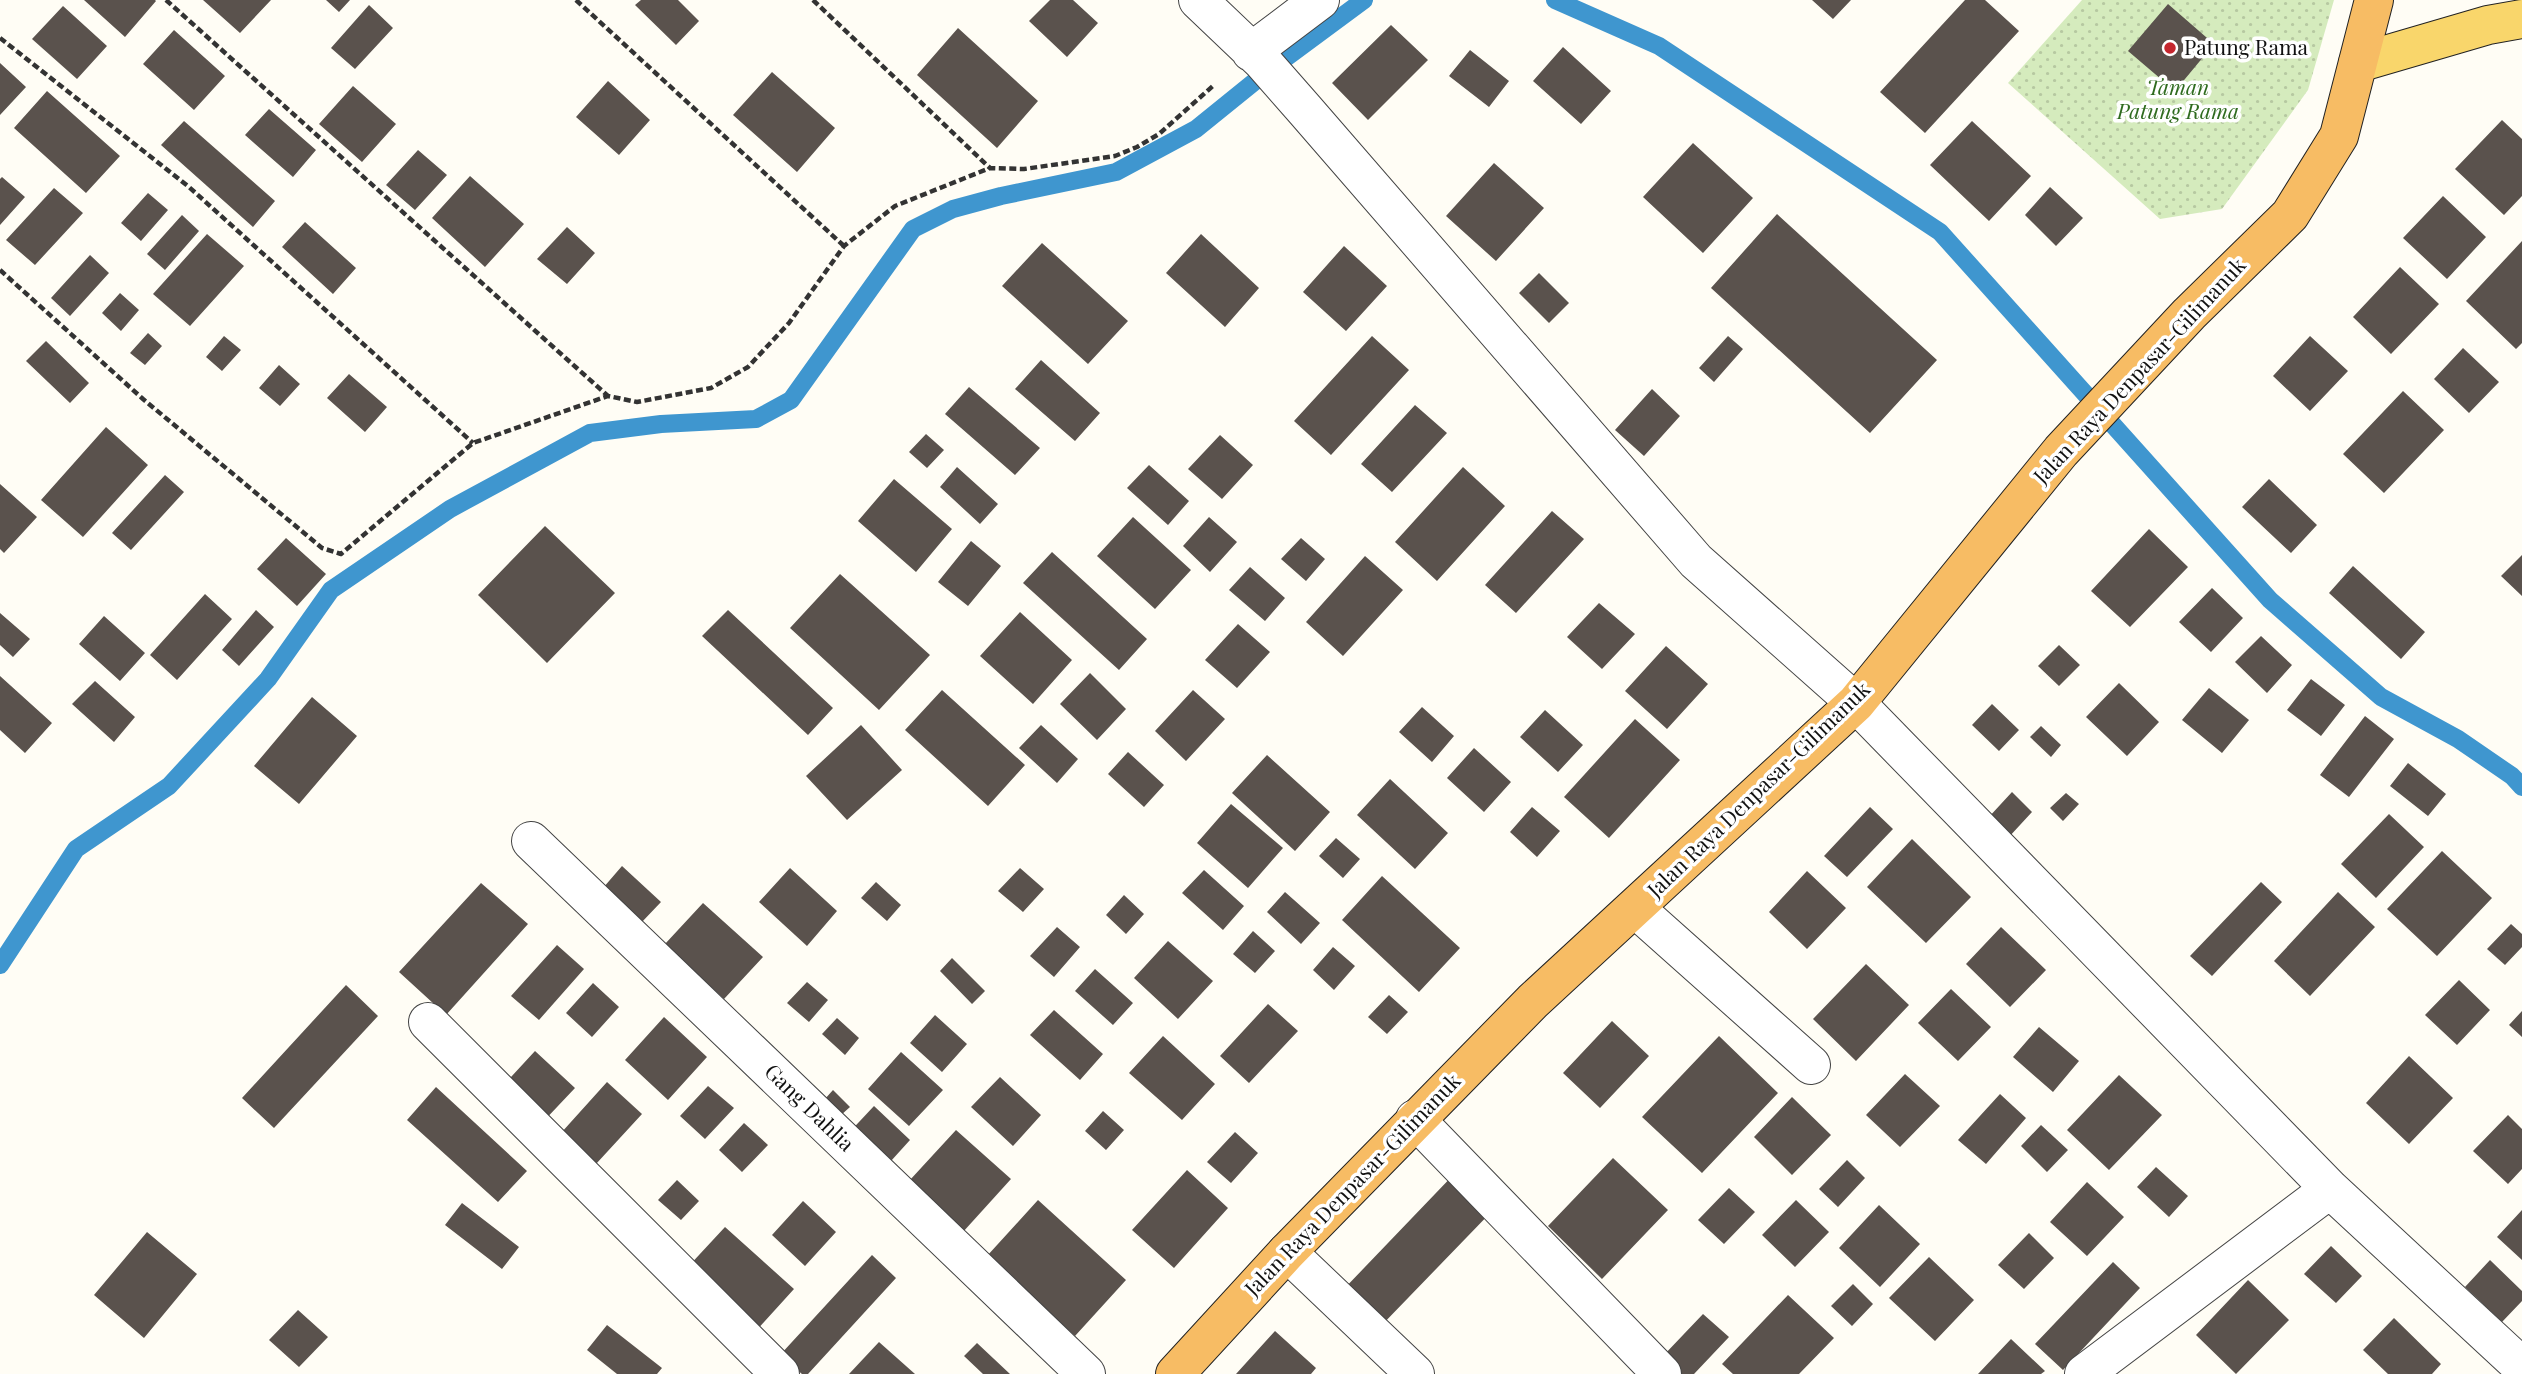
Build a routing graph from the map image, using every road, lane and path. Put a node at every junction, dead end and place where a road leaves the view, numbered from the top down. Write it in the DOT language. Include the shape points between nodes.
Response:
graph roads {
  1 [pos="166,0"];
  2 [pos="576,0"];
  3 [pos="813,0"];
  4 [pos="1198,0"];
  5 [pos="1320,0"];
  6 [pos="2374,0"];
  7 [pos="2522,19"];
  8 [pos="0,38"];
  9 [pos="1257,57"];
  10 [pos="2358,63"];
  11 [pos="990,168"];
  12 [pos="844,246"];
  13 [pos="0,270"];
  14 [pos="608,396"];
  15 [pos="472,443"];
  16 [pos="1856,703"];
  17 [pos="531,841"];
  18 [pos="1636,909"];
  19 [pos="428,1022"];
  20 [pos="1811,1065"];
  21 [pos="1415,1119"];
  22 [pos="2330,1189"];
  23 [pos="1287,1252"];
  24 [pos="2522,1367"];
  25 [pos="780,1374"];
  26 [pos="1086,1374"];
  27 [pos="1175,1374"];
  28 [pos="1415,1374"];
  29 [pos="1662,1374"];
  30 [pos="2084,1374"];
  1 -- 14 [label="path"];
  2 -- 12 [label="path"];
  3 -- 11 [label="path"];
  4 -- 9 [label="street"];
  5 -- 9 [label="street"];
  6 -- 10 [label="highway, Jalan Raya Denpasar-Gilimanuk"];
  7 -- 10 [label="main road"];
  8 -- 15 [label="path" via="189,187"];
  9 -- 11 [label="path" via="1137,147 1115,156 1024,169"];
  9 -- 16 [label="street" via="1696,561"];
  10 -- 16 [label="highway, Jalan Raya Denpasar-Gilimanuk" via="2339,136 2290,215 2189,314 2061,452"];
  11 -- 12 [label="path" via="895,206"];
  12 -- 14 [label="path" via="789,323 748,367 711,388 637,402"];
  13 -- 15 [label="path" via="143,399 321,548 341,554"];
  14 -- 15 [label="path"];
  16 -- 18 [label="highway, Jalan Raya Denpasar-Gilimanuk"];
  16 -- 22 [label="street"];
  17 -- 26 [label="street, Gang Dahlia"];
  18 -- 20 [label="street"];
  18 -- 21 [label="highway, Jalan Raya Denpasar-Gilimanuk" via="1533,1001"];
  19 -- 25 [label="street"];
  21 -- 23 [label="highway, Jalan Raya Denpasar-Gilimanuk"];
  21 -- 29 [label="street"];
  22 -- 24 [label="street"];
  22 -- 30 [label="street"];
  23 -- 27 [label="highway, Jalan Raya Denpasar-Gilimanuk"];
  23 -- 28 [label="street"];
}
